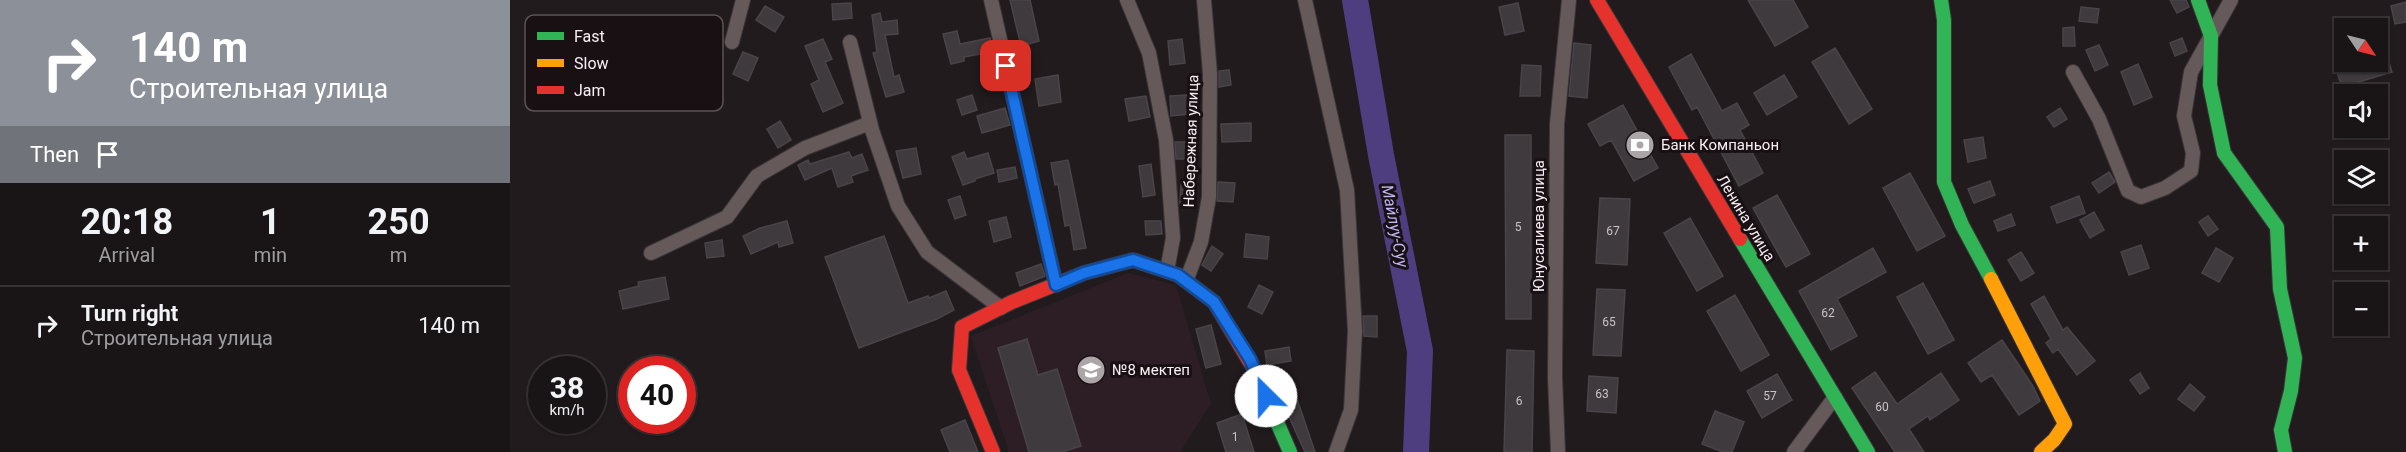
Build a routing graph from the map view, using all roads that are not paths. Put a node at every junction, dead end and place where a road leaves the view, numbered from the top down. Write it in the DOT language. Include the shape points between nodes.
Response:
graph roads {
  1 [pos="743,0"];
  2 [pos="991,0"];
  3 [pos="1127,0"];
  4 [pos="1204,0"];
  5 [pos="1305,0"];
  6 [pos="1569,0"];
  7 [pos="1597,0"];
  8 [pos="1941,0"];
  9 [pos="2198,0"];
  10 [pos="2231,0"];
  11 [pos="2211,36"];
  12 [pos="732,42"];
  13 [pos="850,42"];
  14 [pos="2073,72"];
  15 [pos="870,123"];
  16 [pos="651,253"];
  17 [pos="1167,271"];
  18 [pos="1186,281"];
  19 [pos="1056,285"];
  20 [pos="1001,308"];
  21 [pos="1834,397"];
  22 [pos="993,452"];
  23 [pos="1290,452"];
  24 [pos="1336,452"];
  25 [pos="1558,452"];
  26 [pos="1794,452"];
  27 [pos="1868,452"];
  28 [pos="2041,452"];
  29 [pos="2285,452"];
  1 -- 12 [label="street"];
  2 -- 19 [label="street"];
  3 -- 17 [label="street" via="1149,53 1166,140 1173,238"];
  4 -- 18 [label="street, Набережная улица" via="1210,74 1209,197 1201,242"];
  5 -- 24 [label="street" via="1347,190 1355,331 1351,410"];
  6 -- 25 [label="street, Юнусалиева улица" via="1557,124"];
  7 -- 21 [label="street, Ленина улица"];
  8 -- 28 [label="street" via="1944,182 1962,225 2065,424"];
  9 -- 11 [label="street"];
  10 -- 11 [label="street"];
  11 -- 14 [label="street" via="2191,72 2184,116 2193,153 2191,171 2165,188 2141,196 2128,191"];
  11 -- 29 [label="street" via="2210,85 2224,153 2277,227 2280,289 2295,358 2281,430"];
  13 -- 15 [label="street"];
  15 -- 16 [label="street" via="805,148 757,176 727,217"];
  15 -- 20 [label="street" via="898,206 927,252"];
  17 -- 18 [label="street"];
  17 -- 19 [label="street" via="1133,260"];
  18 -- 23 [label="street" via="1214,302 1250,359"];
  19 -- 20 [label="street"];
  20 -- 22 [label="street" via="962,327 959,370"];
  21 -- 26 [label="street"];
  21 -- 27 [label="street, Ленина улица"];
}
